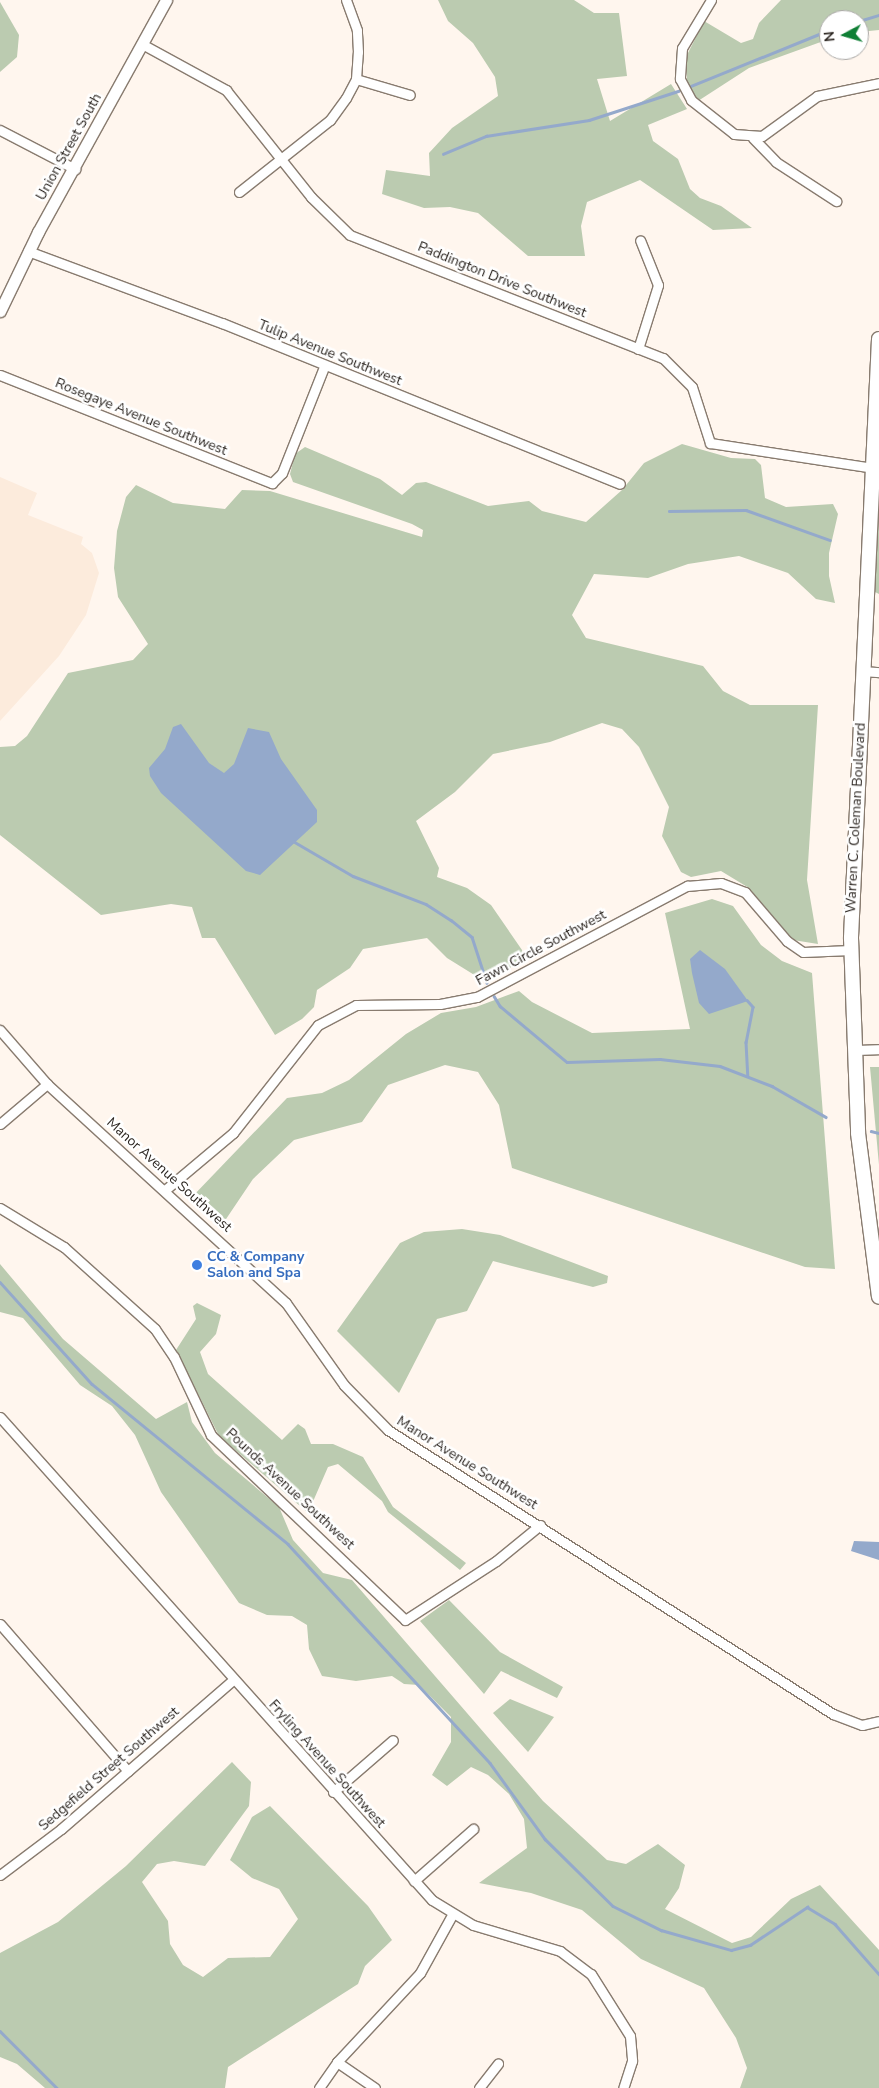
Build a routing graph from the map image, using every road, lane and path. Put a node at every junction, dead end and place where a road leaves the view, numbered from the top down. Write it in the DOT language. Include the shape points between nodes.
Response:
graph roads {
  1 [pos="166,0"];
  2 [pos="346,0"];
  3 [pos="711,0"];
  4 [pos="142,44"];
  5 [pos="356,79"];
  6 [pos="879,83"];
  7 [pos="410,95"];
  8 [pos="0,130"];
  9 [pos="753,138"];
  10 [pos="282,158"];
  11 [pos="75,169"];
  12 [pos="239,192"];
  13 [pos="836,201"];
  14 [pos="640,240"];
  15 [pos="28,251"];
  16 [pos="0,310"];
  17 [pos="879,339"];
  18 [pos="638,349"];
  19 [pos="324,367"];
  20 [pos="0,375"];
  21 [pos="873,468"];
  22 [pos="620,484"];
  23 [pos="863,671"];
  24 [pos="879,672"];
  25 [pos="852,950"];
  26 [pos="0,1030"];
  27 [pos="879,1049"];
  28 [pos="854,1050"];
  29 [pos="47,1084"];
  30 [pos="0,1124"];
  31 [pos="165,1190"];
  32 [pos="0,1208"];
  33 [pos="879,1297"];
  34 [pos="0,1416"];
  35 [pos="540,1525"];
  36 [pos="0,1624"];
  37 [pos="233,1680"];
  38 [pos="879,1721"];
  39 [pos="393,1740"];
  40 [pos="128,1771"];
  41 [pos="333,1792"];
  42 [pos="473,1829"];
  43 [pos="0,1875"];
  44 [pos="414,1881"];
  45 [pos="452,1915"];
  46 [pos="337,2062"];
  47 [pos="498,2064"];
  48 [pos="319,2088"];
  49 [pos="375,2088"];
  50 [pos="479,2088"];
  51 [pos="624,2088"];
  1 -- 4 [label="main road, Union Street South"];
  2 -- 5 [label="street" via="357,30"];
  3 -- 9 [label="street" via="682,48 680,79 691,100 716,122 734,134"];
  4 -- 10 [label="street, Paddington Drive Southwest" via="226,90"];
  4 -- 11 [label="main road, Union Street South"];
  5 -- 7 [label="street"];
  5 -- 10 [label="street" via="330,120"];
  6 -- 9 [label="street" via="817,96"];
  8 -- 11 [label="street"];
  9 -- 13 [label="street" via="776,162"];
  10 -- 12 [label="street"];
  10 -- 18 [label="street, Paddington Drive Southwest" via="336,225 350,235"];
  11 -- 15 [label="main road, Union Street South"];
  14 -- 18 [label="street" via="658,286 650,324"];
  15 -- 16 [label="main road, Union Street South"];
  15 -- 19 [label="street, Tulip Avenue Southwest"];
  17 -- 21 [label="highway, Warren C. Coleman Boulevard"];
  18 -- 21 [label="street, Paddington Drive Southwest" via="673,365 692,387 710,444"];
  19 -- 20 [label="street, Rosegaye Avenue Southwest" via="282,473 272,483"];
  19 -- 22 [label="street, Tulip Avenue Southwest"];
  21 -- 23 [label="highway, Warren C. Coleman Boulevard"];
  23 -- 24 [label="street"];
  23 -- 25 [label="highway, Warren C. Coleman Boulevard"];
  25 -- 28 [label="highway, Warren C. Coleman Boulevard"];
  25 -- 31 [label="street, Fawn Circle Southwest" via="803,952 787,941 744,892 721,883 687,886 477,997 440,1004 356,1005 318,1025 233,1133"];
  26 -- 29 [label="street, Manor Avenue Southwest"];
  27 -- 28 [label="street"];
  28 -- 33 [label="highway, Warren C. Coleman Boulevard" via="859,1143"];
  29 -- 30 [label="street"];
  29 -- 31 [label="street, Manor Avenue Southwest"];
  31 -- 35 [label="street, Manor Avenue Southwest" via="286,1303 370,1416"];
  32 -- 35 [label="street, Pounds Avenue Southwest" via="64,1247 155,1329 174,1357 211,1435 405,1620 496,1561"];
  34 -- 37 [label="street, Fryling Avenue Southwest"];
  35 -- 38 [label="street, Manor Avenue Southwest" via="833,1714 862,1725"];
  36 -- 40 [label="street"];
  37 -- 40 [label="street, Sedgefield Street Southwest"];
  37 -- 41 [label="street, Fryling Avenue Southwest"];
  39 -- 41 [label="street"];
  40 -- 43 [label="street, Sedgefield Street Southwest"];
  41 -- 44 [label="street, Fryling Avenue Southwest"];
  42 -- 44 [label="street"];
  44 -- 45 [label="street, Fryling Avenue Southwest"];
  45 -- 46 [label="street" via="420,1973"];
  45 -- 51 [label="street, Fryling Avenue Southwest" via="560,1951 591,1974 630,2036 632,2060"];
  46 -- 48 [label="street"];
  46 -- 49 [label="street"];
  47 -- 50 [label="street"];
}
